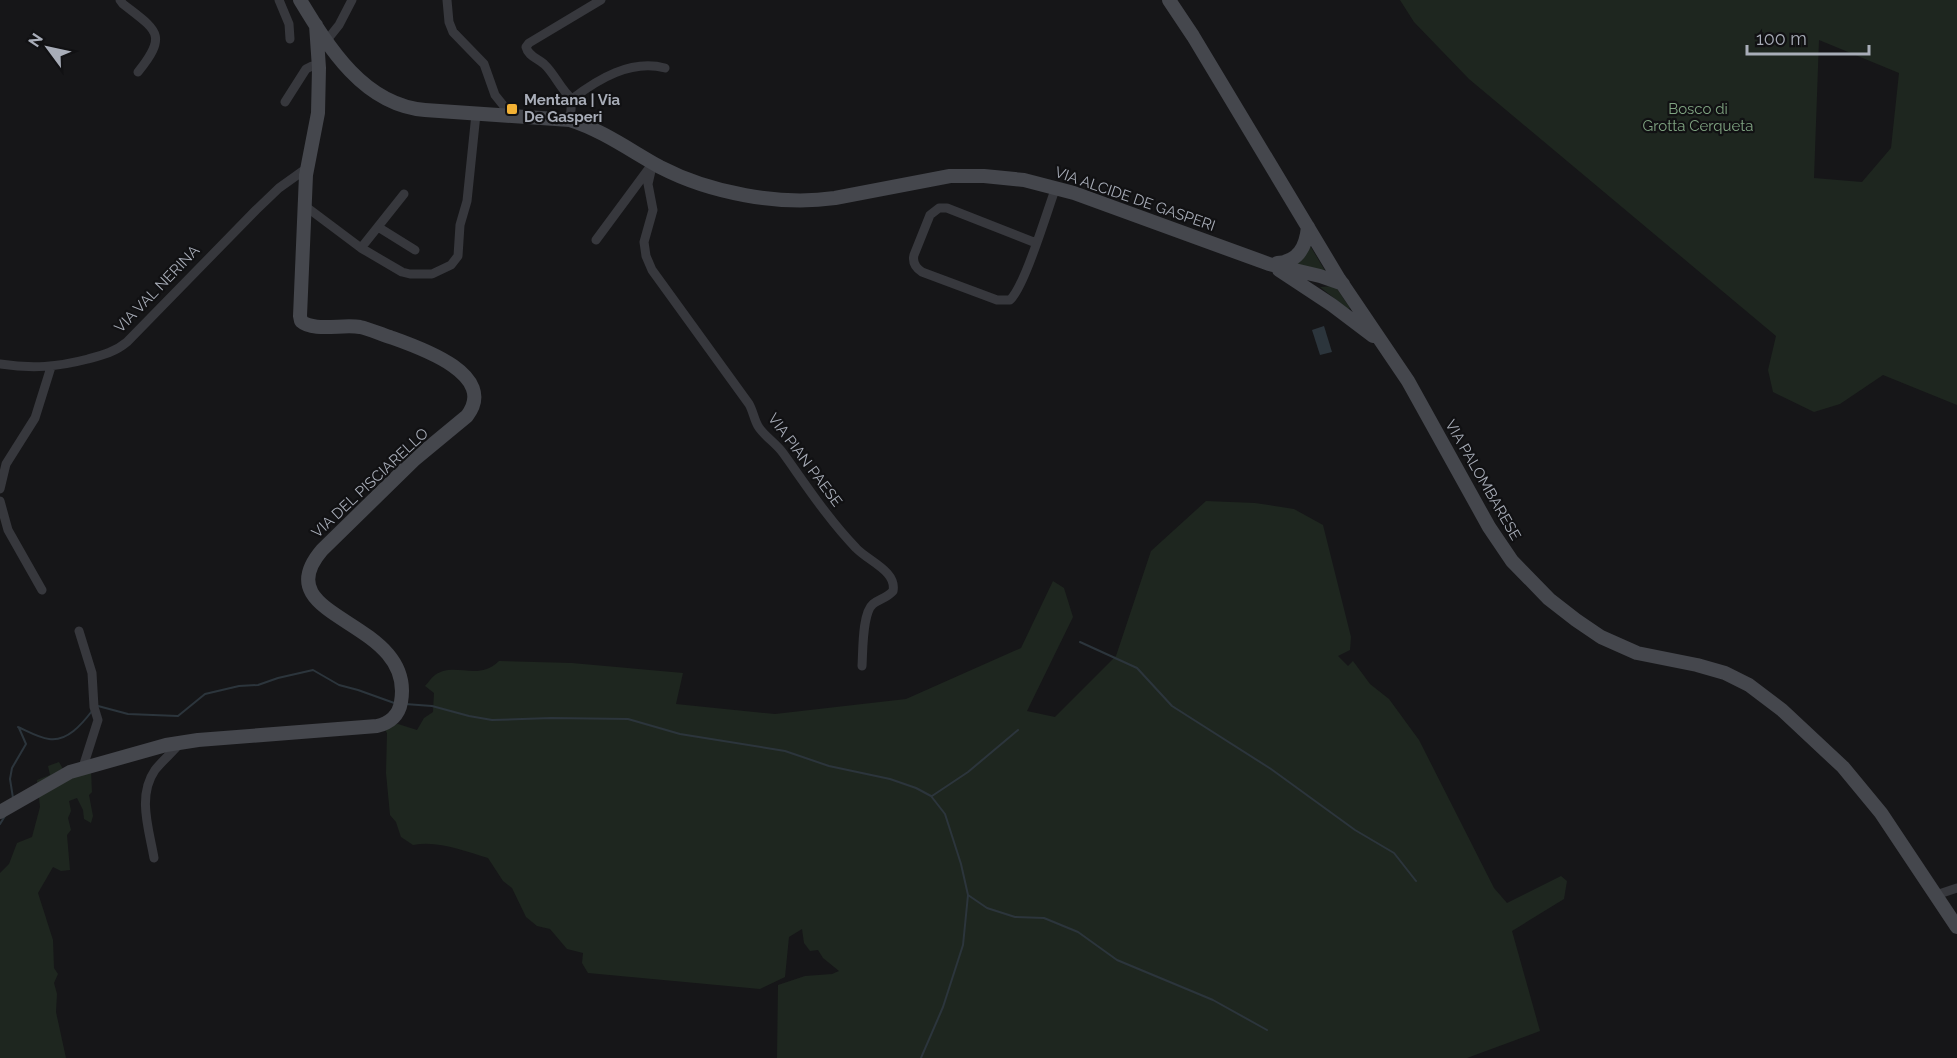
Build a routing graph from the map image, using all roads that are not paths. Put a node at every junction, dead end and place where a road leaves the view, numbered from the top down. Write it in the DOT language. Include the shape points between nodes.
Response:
graph roads {
  1 [pos="120,0"];
  2 [pos="279,0"];
  3 [pos="300,0"];
  4 [pos="352,0"];
  5 [pos="447,0"];
  6 [pos="602,0"];
  7 [pos="1169,0"];
  8 [pos="316,25"];
  9 [pos="290,39"];
  10 [pos="327,40"];
  11 [pos="319,68"];
  12 [pos="664,68"];
  13 [pos="138,72"];
  14 [pos="572,99"];
  15 [pos="285,102"];
  16 [pos="476,114"];
  17 [pos="512,116"];
  18 [pos="570,120"];
  19 [pos="653,162"];
  20 [pos="307,168"];
  21 [pos="1056,187"];
  22 [pos="404,194"];
  23 [pos="305,206"];
  24 [pos="378,227"];
  25 [pos="1308,227"];
  26 [pos="596,240"];
  27 [pos="1036,243"];
  28 [pos="361,248"];
  29 [pos="415,250"];
  30 [pos="1269,264"];
  31 [pos="1291,278"];
  32 [pos="1342,284"];
  33 [pos="1384,344"];
  34 [pos="0,364"];
  35 [pos="51,367"];
  36 [pos="0,489"];
  37 [pos="0,501"];
  38 [pos="42,590"];
  39 [pos="79,631"];
  40 [pos="862,666"];
  41 [pos="181,742"];
  42 [pos="83,767"];
  43 [pos="2,810"];
  44 [pos="154,858"];
  45 [pos="1957,888"];
  46 [pos="1936,895"];
  47 [pos="1957,927"];
  1 -- 13 [label="street" via="156,35 153,51"];
  2 -- 9 [label="street" via="289,24"];
  3 -- 8 [label="street, VIA ALCIDE DE GASPERI"];
  4 -- 10 [label="street"];
  5 -- 17 [label="street" via="453,32 484,64 495,95"];
  6 -- 14 [label="street" via="526,47"];
  7 -- 25 [label="street, VIA PALOMBARESE"];
  8 -- 10 [label="street, VIA ALCIDE DE GASPERI"];
  8 -- 11 [label="street, VIA DEL PISCIARELLO"];
  10 -- 16 [label="street, VIA ALCIDE DE GASPERI" via="356,78 388,101 414,109"];
  11 -- 15 [label="street" via="306,69"];
  11 -- 20 [label="street, VIA DEL PISCIARELLO" via="317,124"];
  12 -- 14 [label="street" via="644,65 607,76"];
  14 -- 18 [label="street"];
  16 -- 17 [label="street, VIA ALCIDE DE GASPERI"];
  16 -- 28 [label="street" via="468,197 453,263 434,274 410,274"];
  17 -- 18 [label="street, VIA ALCIDE DE GASPERI"];
  18 -- 19 [label="street, VIA ALCIDE DE GASPERI"];
  19 -- 21 [label="street, VIA ALCIDE DE GASPERI" via="714,188 783,199 835,198 958,176 1006,177"];
  19 -- 26 [label="street"];
  19 -- 40 [label="street, VIA PIAN PAESE" via="648,184 653,213 644,242 650,267 746,400 760,429 847,538 892,581 893,591 867,612"];
  20 -- 23 [label="street, VIA DEL PISCIARELLO"];
  20 -- 35 [label="street, VIA VAL NERINA" via="256,210 123,345 106,354"];
  21 -- 27 [label="street"];
  21 -- 30 [label="street, VIA ALCIDE DE GASPERI"];
  22 -- 24 [label="street"];
  23 -- 28 [label="street"];
  23 -- 41 [label="street, VIA DEL PISCIARELLO" via="301,321 308,326 361,327 432,352 462,374 475,395 473,406 467,416 405,468 322,550 309,570 309,590 318,603 380,644 401,676 401,702 391,720 377,726"];
  24 -- 28 [label="street"];
  24 -- 29 [label="street"];
  25 -- 30 [label="street" via="1297,256"];
  25 -- 32 [label="street, VIA PALOMBARESE"];
  27 -- 27 [label="street" via="1017,292 1006,301 922,272 913,261 930,215 939,208"];
  30 -- 31 [label="street, VIA ALCIDE DE GASPERI"];
  30 -- 32 [label="street, VIA ALCIDE DE GASPERI"];
  31 -- 32 [label="street, VIA ALCIDE DE GASPERI" via="1318,285"];
  31 -- 33 [label="street, VIA ALCIDE DE GASPERI"];
  32 -- 33 [label="street, VIA PALOMBARESE"];
  33 -- 46 [label="street, VIA PALOMBARESE" via="1494,536 1544,594 1589,630 1620,647 1720,672 1744,682 1766,698 1846,770 1888,823"];
  34 -- 35 [label="street, VIA VAL NERINA"];
  35 -- 36 [label="street" via="35,418 6,464"];
  37 -- 38 [label="street" via="8,530"];
  39 -- 42 [label="street" via="92,672 98,720"];
  41 -- 42 [label="street, VIA DEL PISCIARELLO"];
  41 -- 44 [label="street" via="156,769 146,790"];
  42 -- 43 [label="street, VIA DEL PISCIARELLO"];
  45 -- 46 [label="street"];
  46 -- 47 [label="street, VIA PALOMBARESE"];
}
